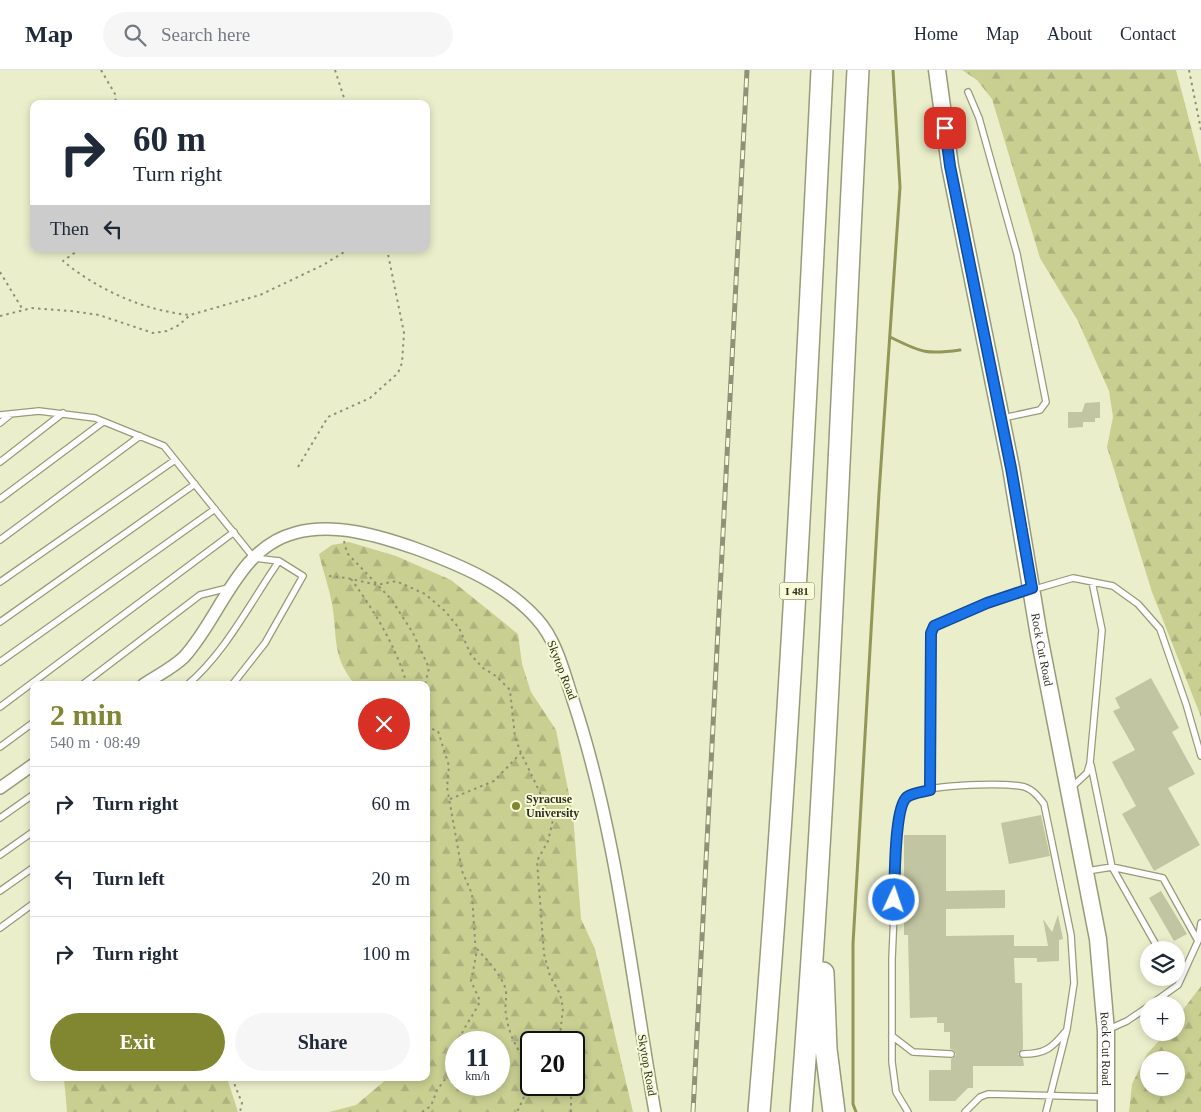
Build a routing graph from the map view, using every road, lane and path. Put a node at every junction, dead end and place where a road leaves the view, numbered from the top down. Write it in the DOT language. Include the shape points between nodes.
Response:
graph roads {
  1 [pos="101,70"];
  2 [pos="335,70"];
  3 [pos="822,70"];
  4 [pos="858,70"];
  5 [pos="937,70"];
  6 [pos="1189,70"];
  7 [pos="968,92"];
  8 [pos="116,100"];
  9 [pos="345,100"];
  10 [pos="1201,130"];
  11 [pos="76,252"];
  12 [pos="344,252"];
  13 [pos="388,252"];
  14 [pos="0,272"];
  15 [pos="23,310"];
  16 [pos="190,315"];
  17 [pos="0,316"];
  18 [pos="13,413"];
  19 [pos="63,413"];
  20 [pos="0,415"];
  21 [pos="1001,419"];
  22 [pos="103,422"];
  23 [pos="0,424"];
  24 [pos="140,436"];
  25 [pos="175,460"];
  26 [pos="0,462"];
  27 [pos="298,468"];
  28 [pos="195,484"];
  29 [pos="0,499"];
  30 [pos="215,509"];
  31 [pos="341,530"];
  32 [pos="234,532"];
  33 [pos="0,540"];
  34 [pos="254,558"];
  35 [pos="279,561"];
  36 [pos="329,576"];
  37 [pos="350,578"];
  38 [pos="0,582"];
  39 [pos="1092,582"];
  40 [pos="377,585"];
  41 [pos="230,588"];
  42 [pos="1032,588"];
  43 [pos="0,622"];
  44 [pos="0,662"];
  45 [pos="35,681"];
  46 [pos="87,681"];
  47 [pos="152,681"];
  48 [pos="192,681"];
  49 [pos="235,681"];
  50 [pos="404,681"];
  51 [pos="426,681"];
  52 [pos="30,685"];
  53 [pos="0,707"];
  54 [pos="30,725"];
  55 [pos="430,728"];
  56 [pos="0,748"];
  57 [pos="521,753"];
  58 [pos="1201,756"];
  59 [pos="1090,763"];
  60 [pos="30,767"];
  61 [pos="823,777"];
  62 [pos="0,788"];
  63 [pos="1070,789"];
  64 [pos="930,790"];
  65 [pos="30,797"];
  66 [pos="450,799"];
  67 [pos="0,818"];
  68 [pos="30,834"];
  69 [pos="0,855"];
  70 [pos="1112,867"];
  71 [pos="30,870"];
  72 [pos="1086,871"];
  73 [pos="0,891"];
  74 [pos="30,906"];
  75 [pos="1201,923"];
  76 [pos="0,928"];
  77 [pos="1154,941"];
  78 [pos="1198,941"];
  79 [pos="476,948"];
  80 [pos="1185,970"];
  81 [pos="1177,986"];
  82 [pos="1162,996"];
  83 [pos="1140,1012"];
  84 [pos="1067,1029"];
  85 [pos="461,1031"];
  86 [pos="560,1031"];
  87 [pos="1106,1031"];
  88 [pos="892,1036"];
  89 [pos="950,1054"];
  90 [pos="1023,1054"];
  91 [pos="445,1080"];
  92 [pos="233,1081"];
  93 [pos="1050,1095"];
  94 [pos="571,1096"];
  95 [pos="1106,1105"];
  96 [pos="240,1112"];
  97 [pos="422,1112"];
  98 [pos="517,1112"];
  99 [pos="571,1112"];
  100 [pos="655,1112"];
  101 [pos="759,1112"];
  102 [pos="801,1112"];
  103 [pos="834,1112"];
  104 [pos="908,1112"];
  105 [pos="965,1112"];
  106 [pos="1046,1112"];
  1 -- 8 [label="path"];
  2 -- 9 [label="path"];
  3 -- 101 [label="highway, I 481" via="785,785"];
  4 -- 61 [label="highway, I 481"];
  5 -- 21 [label="street, Rock Cut Road" via="950,166"];
  6 -- 10 [label="path"];
  7 -- 21 [label="lane" via="979,118 1018,254 1046,402 1040,410"];
  11 -- 16 [label="path" via="63,261 78,273 149,308"];
  12 -- 16 [label="path" via="260,295"];
  13 -- 27 [label="path" via="404,334 398,374 370,398 328,417"];
  14 -- 15 [label="path"];
  15 -- 16 [label="path" via="32,308 98,316 152,333 167,331"];
  15 -- 17 [label="path"];
  18 -- 19 [label="lane"];
  18 -- 20 [label="lane"];
  18 -- 23 [label="lane"];
  19 -- 22 [label="lane"];
  19 -- 26 [label="lane"];
  21 -- 42 [label="street, Rock Cut Road"];
  22 -- 24 [label="lane"];
  22 -- 29 [label="lane"];
  24 -- 25 [label="lane" via="164,446"];
  24 -- 33 [label="lane"];
  25 -- 28 [label="lane"];
  25 -- 38 [label="lane"];
  28 -- 30 [label="lane"];
  28 -- 43 [label="lane"];
  30 -- 32 [label="lane"];
  30 -- 44 [label="lane"];
  31 -- 34 [label="street, Skytop Road" via="294,533 263,548"];
  31 -- 40 [label="path" via="347,553"];
  31 -- 100 [label="street, Skytop Road" via="392,540 481,577 514,597 537,619 551,641 563,668 596,774"];
  32 -- 34 [label="lane"];
  32 -- 45 [label="lane"];
  34 -- 35 [label="lane"];
  34 -- 41 [label="street, Skytop Road"];
  35 -- 48 [label="lane" via="219,652"];
  35 -- 49 [label="lane" via="303,576 265,643"];
  36 -- 37 [label="path"];
  37 -- 40 [label="path"];
  37 -- 50 [label="path" via="364,596 389,642"];
  39 -- 42 [label="lane" via="1074,578"];
  39 -- 58 [label="lane" via="1113,586 1132,599 1160,629"];
  39 -- 59 [label="lane" via="1102,630"];
  40 -- 51 [label="path" via="391,599 413,633 429,668"];
  40 -- 57 [label="path" via="396,581 425,594 446,611 459,628 471,655 510,690 515,737"];
  41 -- 46 [label="lane" via="200,595"];
  41 -- 47 [label="street, Skytop Road" via="183,658"];
  42 -- 63 [label="street, Rock Cut Road"];
  42 -- 64 [label="lane" via="934,626 931,633"];
  52 -- 53 [label="lane"];
  54 -- 56 [label="lane"];
  55 -- 66 [label="path" via="438,731 449,766 447,787"];
  57 -- 66 [label="path" via="494,780"];
  57 -- 86 [label="path" via="553,820 548,841 536,861 544,954 562,1001"];
  59 -- 63 [label="lane" via="1087,773"];
  59 -- 70 [label="lane"];
  60 -- 62 [label="street"];
  61 -- 102 [label="highway, I 481"];
  61 -- 103 [label="highway" via="826,1049"];
  63 -- 72 [label="street, Rock Cut Road"];
  64 -- 84 [label="lane" via="947,786 1022,786 1035,792 1044,804 1071,934 1074,983"];
  64 -- 88 [label="lane" via="908,796 903,802 898,822"];
  65 -- 67 [label="lane"];
  66 -- 79 [label="path" via="462,871 472,894"];
  68 -- 69 [label="lane"];
  70 -- 72 [label="lane"];
  70 -- 77 [label="lane"];
  70 -- 78 [label="lane" via="1163,878"];
  71 -- 73 [label="lane"];
  72 -- 87 [label="street, Rock Cut Road" via="1098,939"];
  74 -- 76 [label="lane"];
  75 -- 78 [label="lane"];
  78 -- 80 [label="lane"];
  79 -- 85 [label="path" via="471,981 480,1001"];
  79 -- 98 [label="path" via="504,986 507,996 505,1013 511,1037 527,1064 525,1095"];
  81 -- 82 [label="lane"];
  83 -- 87 [label="lane"];
  84 -- 90 [label="lane" via="1053,1047"];
  84 -- 93 [label="lane"];
  87 -- 95 [label="street, Rock Cut Road"];
  88 -- 89 [label="lane" via="913,1052"];
  88 -- 104 [label="lane" via="896,1092"];
  91 -- 97 [label="path" via="431,1106"];
  92 -- 96 [label="path" via="242,1103"];
  93 -- 95 [label="lane"];
  93 -- 105 [label="lane" via="988,1094 980,1097"];
  93 -- 106 [label="lane"];
  94 -- 99 [label="path"];
}
